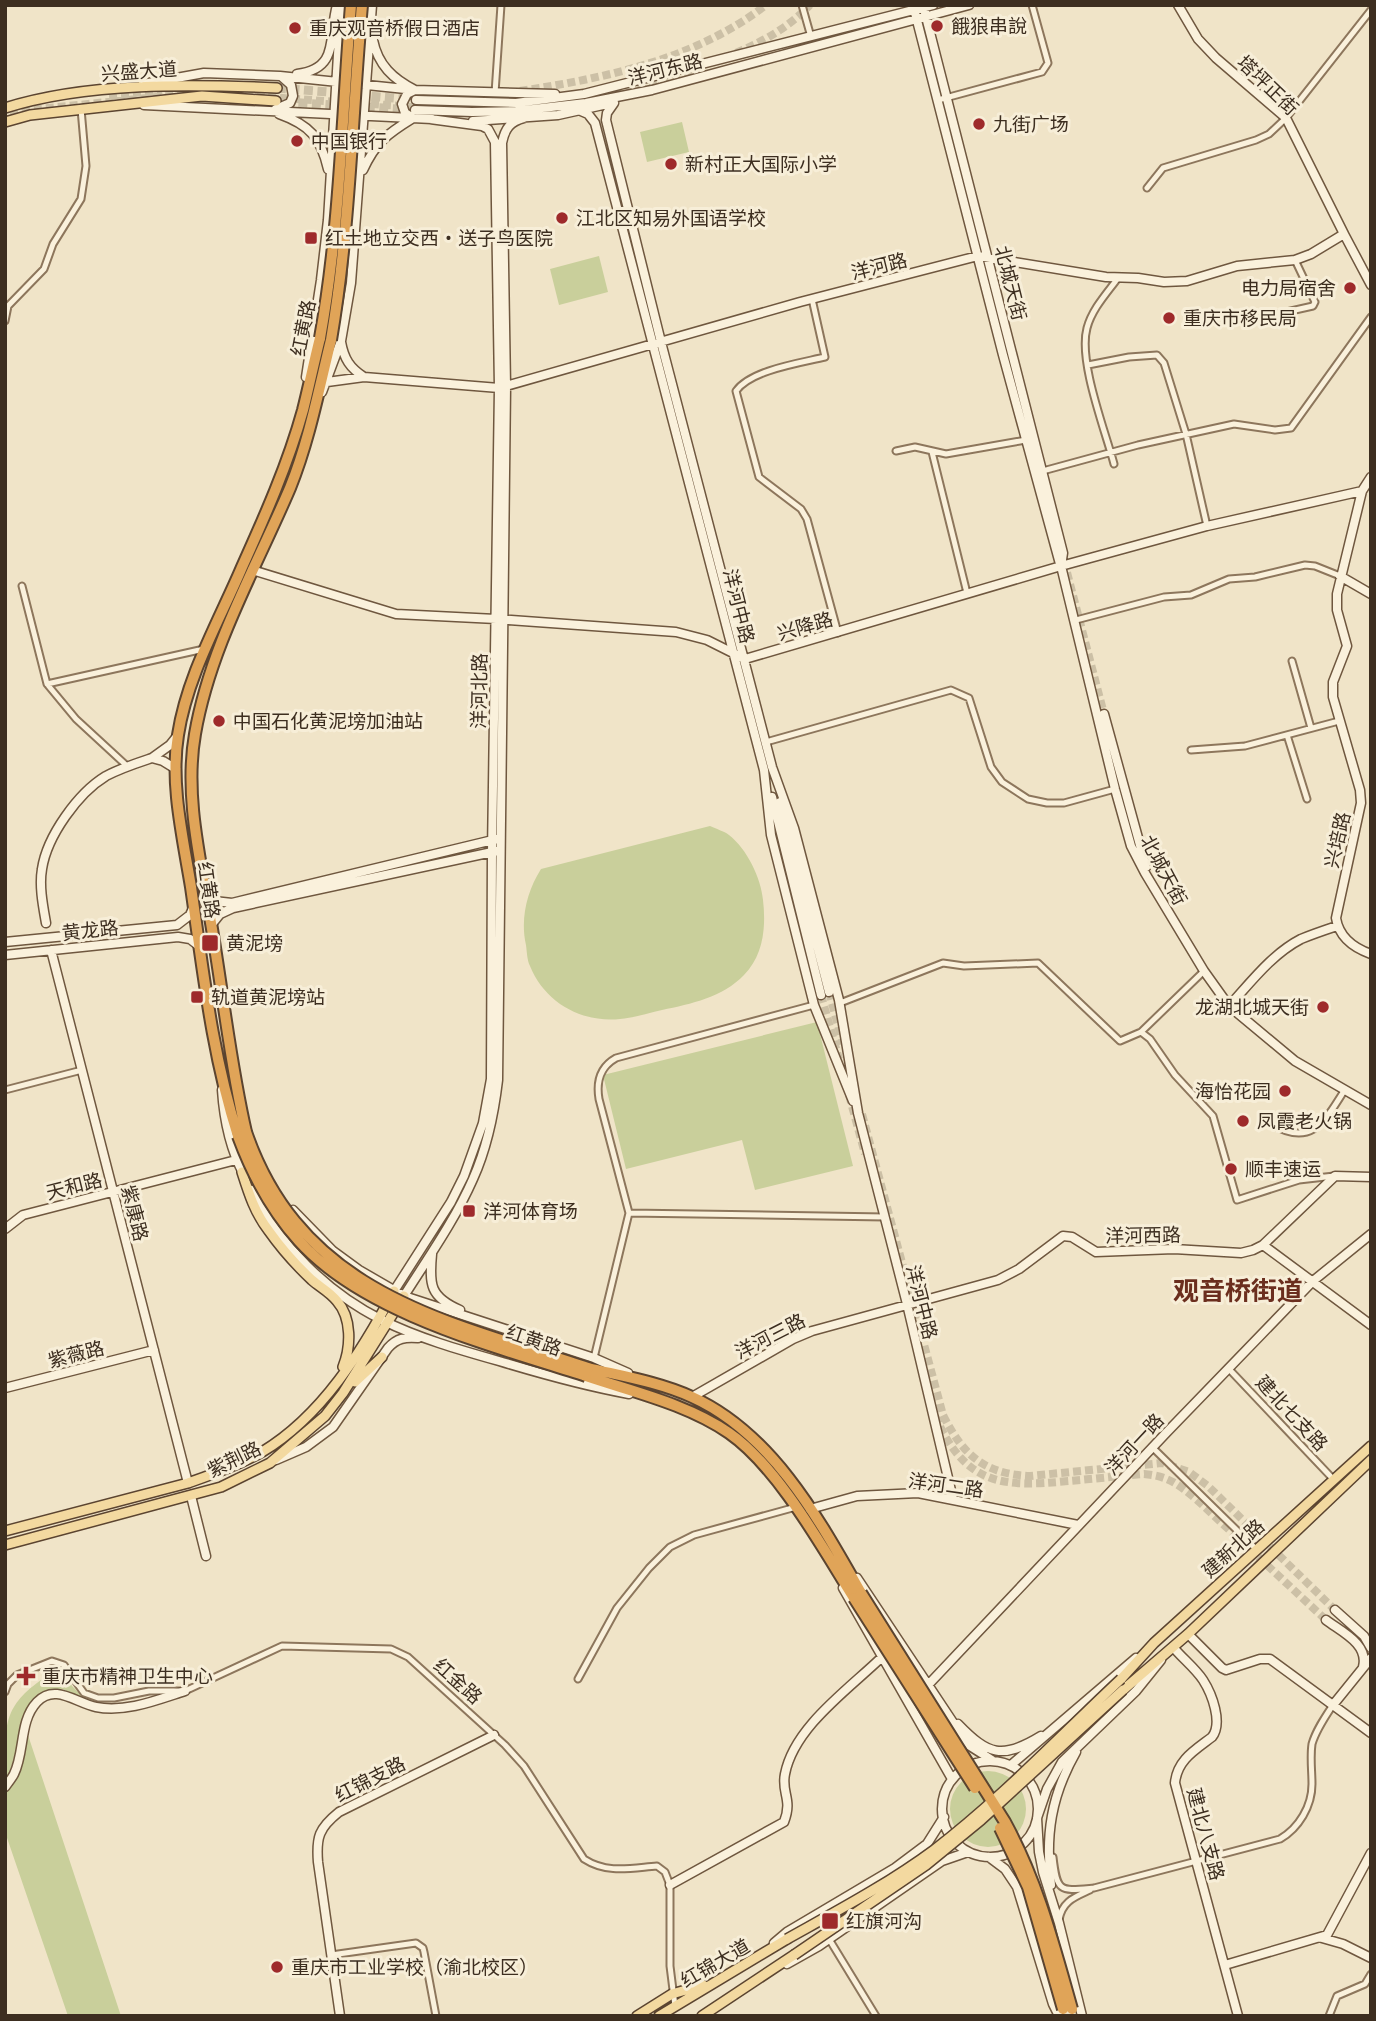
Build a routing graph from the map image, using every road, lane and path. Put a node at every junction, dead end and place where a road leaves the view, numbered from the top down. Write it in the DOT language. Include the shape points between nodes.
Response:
graph roads {
  1 [pos="339,5"];
  2 [pos="351,5"];
  3 [pos="362,5"];
  4 [pos="372,5"];
  5 [pos="501,5"];
  6 [pos="802,5"];
  7 [pos="933,5"];
  8 [pos="969,5"];
  9 [pos="1032,5"];
  10 [pos="1178,5"];
  11 [pos="1371,10"];
  12 [pos="919,11"];
  13 [pos="340,28"];
  14 [pos="370,30"];
  15 [pos="811,37"];
  16 [pos="280,76"];
  17 [pos="336,82"];
  18 [pos="366,86"];
  19 [pos="130,88"];
  20 [pos="277,88"];
  21 [pos="415,90"];
  22 [pos="652,90"];
  23 [pos="495,94"];
  24 [pos="584,94"];
  25 [pos="943,99"];
  26 [pos="415,100"];
  27 [pos="276,101"];
  28 [pos="614,103"];
  29 [pos="127,104"];
  30 [pos="5,108"];
  31 [pos="81,109"];
  32 [pos="270,111"];
  33 [pos="581,111"];
  34 [pos="333,114"];
  35 [pos="414,114"];
  36 [pos="365,116"];
  37 [pos="524,118"];
  38 [pos="1286,118"];
  39 [pos="430,119"];
  40 [pos="5,122"];
  41 [pos="360,176"];
  42 [pos="330,178"];
  43 [pos="1147,188"];
  44 [pos="1344,234"];
  45 [pos="978,256"];
  46 [pos="988,257"];
  47 [pos="1295,260"];
  48 [pos="1119,278"];
  49 [pos="1371,285"];
  50 [pos="812,299"];
  51 [pos="1371,317"];
  52 [pos="1225,319"];
  53 [pos="5,321"];
  54 [pos="331,339"];
  55 [pos="658,343"];
  56 [pos="1088,365"];
  57 [pos="364,377"];
  58 [pos="327,382"];
  59 [pos="502,387"];
  60 [pos="308,413"];
  61 [pos="1186,434"];
  62 [pos="1029,438"];
  63 [pos="896,451"];
  64 [pos="932,452"];
  65 [pos="1111,452"];
  66 [pos="1114,464"];
  67 [pos="1038,473"];
  68 [pos="1371,477"];
  69 [pos="1363,491"];
  70 [pos="1207,526"];
  71 [pos="1061,566"];
  72 [pos="252,570"];
  73 [pos="1340,576"];
  74 [pos="22,586"];
  75 [pos="967,593"];
  76 [pos="1371,594"];
  77 [pos="500,619"];
  78 [pos="1076,620"];
  79 [pos="838,633"];
  80 [pos="206,648"];
  81 [pos="735,653"];
  82 [pos="745,659"];
  83 [pos="1292,661"];
  84 [pos="47,684"];
  85 [pos="1104,713"];
  86 [pos="1339,721"];
  87 [pos="1311,728"];
  88 [pos="178,735"];
  89 [pos="1287,735"];
  90 [pos="766,742"];
  91 [pos="1191,750"];
  92 [pos="152,758"];
  93 [pos="127,766"];
  94 [pos="176,769"];
  95 [pos="768,769"];
  96 [pos="1115,789"];
  97 [pos="1307,799"];
  98 [pos="496,839"];
  99 [pos="496,851"];
  100 [pos="1153,886"];
  101 [pos="205,889"];
  102 [pos="194,906"];
  103 [pos="46,923"];
  104 [pos="212,924"];
  105 [pos="177,925"];
  106 [pos="1337,926"];
  107 [pos="60,936"];
  108 [pos="178,937"];
  109 [pos="36,939"];
  110 [pos="5,942"];
  111 [pos="199,946"];
  112 [pos="51,950"];
  113 [pos="1371,954"];
  114 [pos="5,955"];
  115 [pos="1204,971"];
  116 [pos="825,993"];
  117 [pos="840,1003"];
  118 [pos="814,1005"];
  119 [pos="1229,1006"];
  120 [pos="1141,1032"];
  121 [pos="232,1067"];
  122 [pos="82,1070"];
  123 [pos="220,1070"];
  124 [pos="5,1090"];
  125 [pos="1344,1091"];
  126 [pos="1371,1105"];
  127 [pos="858,1113"];
  128 [pos="1268,1122"];
  129 [pos="242,1134"];
  130 [pos="236,1160"];
  131 [pos="242,1172"];
  132 [pos="1335,1176"];
  133 [pos="1371,1177"];
  134 [pos="114,1193"];
  135 [pos="629,1213"];
  136 [pos="885,1217"];
  137 [pos="5,1229"];
  138 [pos="1371,1234"];
  139 [pos="1263,1245"];
  140 [pos="432,1250"];
  141 [pos="1313,1281"];
  142 [pos="394,1291"];
  143 [pos="404,1296"];
  144 [pos="908,1304"];
  145 [pos="384,1321"];
  146 [pos="1371,1325"];
  147 [pos="508,1331"];
  148 [pos="429,1338"];
  149 [pos="154,1350"];
  150 [pos="382,1357"];
  151 [pos="589,1367"];
  152 [pos="1228,1368"];
  153 [pos="335,1386"];
  154 [pos="5,1388"];
  155 [pos="343,1393"];
  156 [pos="692,1397"];
  157 [pos="652,1398"];
  158 [pos="1371,1446"];
  159 [pos="1152,1447"];
  160 [pos="1371,1460"];
  161 [pos="270,1463"];
  162 [pos="1334,1480"];
  163 [pos="188,1483"];
  164 [pos="191,1496"];
  165 [pos="953,1499"];
  166 [pos="796,1507"];
  167 [pos="810,1509"];
  168 [pos="1078,1525"];
  169 [pos="5,1531"];
  170 [pos="5,1545"];
  171 [pos="1256,1550"];
  172 [pos="831,1551"];
  173 [pos="206,1556"];
  174 [pos="1335,1610"];
  175 [pos="1326,1620"];
  176 [pos="1188,1634"];
  177 [pos="1367,1636"];
  178 [pos="1154,1643"];
  179 [pos="1371,1647"];
  180 [pos="1170,1650"];
  181 [pos="882,1657"];
  182 [pos="1371,1658"];
  183 [pos="1363,1667"];
  184 [pos="578,1679"];
  185 [pos="1121,1679"];
  186 [pos="928,1685"];
  187 [pos="1122,1690"];
  188 [pos="185,1691"];
  189 [pos="5,1692"];
  190 [pos="1333,1705"];
  191 [pos="943,1707"];
  192 [pos="1061,1724"];
  193 [pos="1371,1733"];
  194 [pos="494,1735"];
  195 [pos="1080,1745"];
  196 [pos="995,1761"];
  197 [pos="1011,1765"];
  198 [pos="952,1779"];
  199 [pos="5,1787"];
  200 [pos="944,1817"];
  201 [pos="1037,1818"];
  202 [pos="1050,1831"];
  203 [pos="968,1852"];
  204 [pos="1371,1853"];
  205 [pos="989,1857"];
  206 [pos="1197,1861"];
  207 [pos="670,1885"];
  208 [pos="1094,1888"];
  209 [pos="1052,1902"];
  210 [pos="1336,1922"];
  211 [pos="1059,1923"];
  212 [pos="1322,1938"];
  213 [pos="829,1939"];
  214 [pos="1343,1944"];
  215 [pos="331,1955"];
  216 [pos="1371,1958"];
  217 [pos="751,1962"];
  218 [pos="1225,1965"];
  219 [pos="1371,1974"];
  220 [pos="715,1982"];
  221 [pos="751,1984"];
  222 [pos="672,1994"];
  223 [pos="675,2006"];
  224 [pos="1069,2014"];
  225 [pos="704,2015"];
  226 [pos="340,2016"];
  227 [pos="436,2016"];
  228 [pos="637,2016"];
  229 [pos="659,2016"];
  230 [pos="876,2016"];
  231 [pos="1238,2016"];
  232 [pos="1329,2016"];
  1 -- 13 [label="street"];
  1 -- 16 [label="street" via="324,64 308,73"];
  2 -- 54 [label="highway, 红黄路, bridge" via="330,282"];
  3 -- 54 [label="highway, 红黄路, bridge" via="347,223"];
  4 -- 14 [label="street"];
  5 -- 23 [label="street"];
  6 -- 15 [label="street"];
  7 -- 12 [label="street"];
  8 -- 12 [label="street"];
  9 -- 25 [label="street" via="1048,63 1045,69"];
  10 -- 38 [label="street, 塔坪正街" via="1198,39 1216,58"];
  11 -- 38 [label="street"];
  12 -- 15 [label="street, 洋河东路"];
  12 -- 22 [label="street, 洋河东路"];
  12 -- 25 [label="street, 北城天街"];
  13 -- 14 [label="street" via="354,37"];
  13 -- 17 [label="street"];
  14 -- 18 [label="street"];
  14 -- 21 [label="street" via="384,66"];
  15 -- 24 [label="street, 洋河东路"];
  16 -- 17 [label="street"];
  16 -- 19 [label="street" via="204,73"];
  16 -- 32 [label="street" via="291,85 293,96 286,107"];
  17 -- 18 [label="street"];
  17 -- 34 [label="street"];
  18 -- 21 [label="street"];
  18 -- 36 [label="street"];
  19 -- 20 [label="main road, 兴盛大道"];
  19 -- 30 [label="main road, 兴盛大道" via="26,101"];
  21 -- 23 [label="street"];
  21 -- 35 [label="street" via="402,103 405,113"];
  22 -- 28 [label="street"];
  22 -- 35 [label="street, 洋河东路" via="555,108"];
  23 -- 24 [label="street"];
  24 -- 26 [label="street, 洋河东路" via="516,103"];
  25 -- 45 [label="street, 北城天街"];
  25 -- 46 [label="street, 北城天街"];
  27 -- 29 [label="main road, 兴盛大道" via="202,96"];
  28 -- 33 [label="street"];
  28 -- 55 [label="street, 洋河中路" via="606,120"];
  29 -- 31 [label="main road, 兴盛大道"];
  29 -- 32 [label="street"];
  31 -- 40 [label="main road, 兴盛大道"];
  31 -- 53 [label="street" via="86,166 81,199 53,244 44,269 8,306"];
  32 -- 34 [label="street"];
  32 -- 42 [label="street" via="312,131"];
  33 -- 37 [label="street"];
  33 -- 55 [label="street, 洋河中路" via="596,123"];
  34 -- 36 [label="street"];
  34 -- 42 [label="street"];
  35 -- 36 [label="street"];
  35 -- 39 [label="street"];
  35 -- 41 [label="street" via="376,145"];
  36 -- 41 [label="street"];
  37 -- 39 [label="street"];
  37 -- 59 [label="street, 洋河北路" via="506,128 502,142"];
  38 -- 43 [label="street" via="1256,141 1163,168"];
  38 -- 44 [label="street, 塔坪正街"];
  39 -- 59 [label="street, 洋河北路" via="482,126 495,142"];
  41 -- 42 [label="street" via="356,166 346,160 334,166"];
  41 -- 54 [label="street" via="351,284"];
  42 -- 60 [label="street" via="311,337"];
  44 -- 47 [label="street, 洋河路"];
  44 -- 49 [label="street"];
  45 -- 46 [label="street, 洋河路"];
  45 -- 50 [label="street, 洋河路"];
  45 -- 62 [label="street, 北城天街"];
  46 -- 48 [label="street, 洋河路"];
  46 -- 62 [label="street, 北城天街"];
  47 -- 48 [label="street, 洋河路" via="1237,265 1187,281"];
  47 -- 52 [label="street" via="1313,306 1255,319"];
  48 -- 56 [label="street" via="1086,329"];
  50 -- 55 [label="street, 洋河路"];
  50 -- 79 [label="street" via="825,357 770,371 747,380 736,391 759,477 801,509 807,519"];
  51 -- 61 [label="street" via="1292,428 1234,424"];
  54 -- 57 [label="street" via="353,370"];
  54 -- 58 [label="street"];
  54 -- 60 [label="highway, 红黄路"];
  55 -- 59 [label="street, 洋河路"];
  55 -- 81 [label="street, 洋河中路"];
  55 -- 82 [label="street, 洋河中路"];
  56 -- 61 [label="street" via="1157,355 1164,363"];
  56 -- 65 [label="street"];
  57 -- 58 [label="street, 洋河路"];
  57 -- 59 [label="street, 洋河路"];
  58 -- 60 [label="street"];
  59 -- 77 [label="street, 洋河北路"];
  60 -- 72 [label="highway, 红黄路" via="290,485"];
  60 -- 80 [label="highway, 红黄路"];
  61 -- 65 [label="street"];
  61 -- 70 [label="street"];
  62 -- 64 [label="street" via="946,454"];
  62 -- 67 [label="street, 北城天街"];
  63 -- 64 [label="street" via="915,447"];
  64 -- 75 [label="street"];
  65 -- 66 [label="street"];
  65 -- 67 [label="street"];
  67 -- 71 [label="street, 北城天街" via="1063,553"];
  68 -- 69 [label="street, 兴培路"];
  69 -- 70 [label="street, 兴降路"];
  69 -- 73 [label="street, 兴培路"];
  70 -- 71 [label="street, 兴降路"];
  71 -- 75 [label="street, 兴降路"];
  71 -- 78 [label="street, 北城天街"];
  72 -- 77 [label="street" via="396,614"];
  72 -- 101 [label="highway, 红黄路" via="216,659 194,736 193,805"];
  73 -- 76 [label="street"];
  73 -- 78 [label="street" via="1305,565 1255,578 1229,579 1191,595 1164,597"];
  73 -- 86 [label="street, 兴培路" via="1336,602 1347,646 1332,691"];
  74 -- 84 [label="street"];
  75 -- 79 [label="street, 兴降路"];
  77 -- 81 [label="street" via="676,632"];
  77 -- 98 [label="street, 洋河北路"];
  78 -- 96 [label="street, 北城天街"];
  79 -- 82 [label="street, 兴降路"];
  80 -- 84 [label="street"];
  80 -- 88 [label="highway, 红黄路"];
  81 -- 82 [label="street"];
  81 -- 95 [label="street, 洋河中路"];
  82 -- 90 [label="street, 洋河中路"];
  83 -- 87 [label="street"];
  84 -- 93 [label="street" via="76,719"];
  85 -- 100 [label="street"];
  86 -- 87 [label="street"];
  86 -- 106 [label="street, 兴培路" via="1362,803 1336,911"];
  87 -- 89 [label="street"];
  88 -- 92 [label="street"];
  88 -- 94 [label="highway, 红黄路"];
  89 -- 91 [label="street" via="1245,746"];
  89 -- 97 [label="street"];
  90 -- 95 [label="street, 洋河中路"];
  90 -- 96 [label="street" via="951,690 969,698 990,767 1002,782 1028,799 1064,803"];
  92 -- 93 [label="street"];
  92 -- 94 [label="street"];
  93 -- 103 [label="street" via="104,777 58,827 42,870"];
  94 -- 102 [label="highway, 红黄路"];
  95 -- 116 [label="street"];
  95 -- 117 [label="street, 洋河中路" via="794,828"];
  95 -- 118 [label="street, 洋河中路" via="771,835"];
  96 -- 100 [label="street, 北城天街" via="1131,846"];
  98 -- 99 [label="street, 洋河北路"];
  98 -- 101 [label="street" via="233,903 215,901"];
  99 -- 104 [label="street" via="233,908"];
  99 -- 140 [label="street, 洋河北路" via="495,1102 474,1178"];
  99 -- 142 [label="street, 洋河北路" via="489,1102 460,1185"];
  100 -- 115 [label="street, 北城天街"];
  101 -- 104 [label="highway, 红黄路"];
  102 -- 105 [label="street"];
  102 -- 111 [label="highway, 红黄路"];
  103 -- 107 [label="street"];
  103 -- 109 [label="street"];
  104 -- 121 [label="highway, 红黄路"];
  105 -- 107 [label="street, 黄龙路"];
  105 -- 108 [label="street" via="184,930"];
  106 -- 113 [label="street" via="1350,942"];
  106 -- 119 [label="street" via="1288,947"];
  107 -- 109 [label="street, 黄龙路"];
  108 -- 111 [label="street"];
  108 -- 112 [label="street, 黄龙路"];
  109 -- 110 [label="street, 黄龙路"];
  111 -- 123 [label="highway, 红黄路"];
  112 -- 114 [label="street, 黄龙路"];
  112 -- 122 [label="street, 紫康路"];
  115 -- 119 [label="street, 北城天街"];
  115 -- 120 [label="street"];
  117 -- 120 [label="street" via="943,963 1038,964 1120,1041"];
  117 -- 127 [label="street, 洋河中路"];
  118 -- 127 [label="street, 洋河中路"];
  118 -- 135 [label="street" via="616,1058 604,1068 598,1079 599,1099"];
  119 -- 125 [label="street, 北城天街" via="1295,1061"];
  120 -- 132 [label="street" via="1213,1116 1237,1200 1299,1180"];
  121 -- 129 [label="highway, 红黄路"];
  121 -- 142 [label="street" via="260,1153 291,1207 333,1251"];
  122 -- 124 [label="street"];
  122 -- 134 [label="street, 紫康路"];
  123 -- 129 [label="highway, 红黄路"];
  123 -- 130 [label="street" via="223,1115"];
  125 -- 126 [label="street, 北城天街"];
  125 -- 128 [label="street" via="1321,1124 1312,1129 1296,1135"];
  127 -- 136 [label="street, 洋河中路"];
  129 -- 151 [label="highway, 红黄路, bridge" via="286,1212 329,1258 355,1276 422,1311"];
  130 -- 131 [label="street"];
  130 -- 134 [label="street, 天和路"];
  131 -- 145 [label="street" via="289,1249 315,1274"];
  131 -- 153 [label="main road" via="254,1208 268,1230 343,1310 348,1349"];
  132 -- 133 [label="street"];
  132 -- 139 [label="street"];
  134 -- 137 [label="street, 天和路" via="23,1215"];
  134 -- 149 [label="street, 紫康路"];
  135 -- 136 [label="street"];
  135 -- 151 [label="street"];
  136 -- 144 [label="street, 洋河中路"];
  138 -- 141 [label="street, 洋河一路"];
  139 -- 141 [label="street"];
  139 -- 144 [label="street, 洋河西路" via="1241,1253 1096,1252 1063,1236 998,1280"];
  140 -- 143 [label="street, 洋河北路"];
  140 -- 147 [label="street" via="431,1280 438,1298"];
  141 -- 146 [label="street"];
  141 -- 152 [label="street, 洋河一路"];
  142 -- 143 [label="street"];
  142 -- 145 [label="main road, 紫荆路"];
  143 -- 145 [label="main road, 紫荆路"];
  143 -- 147 [label="street"];
  144 -- 156 [label="street, 洋河三路" via="793,1339"];
  144 -- 165 [label="street, 洋河中路"];
  145 -- 148 [label="street"];
  145 -- 153 [label="main road, 紫荆路"];
  145 -- 155 [label="main road, 紫荆路"];
  147 -- 151 [label="street"];
  148 -- 150 [label="street" via="394,1341"];
  148 -- 157 [label="street" via="551,1377"];
  149 -- 154 [label="street, 紫薇路"];
  149 -- 163 [label="street, 紫康路"];
  150 -- 155 [label="main road"];
  150 -- 161 [label="street" via="333,1427 306,1447"];
  151 -- 156 [label="highway, 红黄路"];
  151 -- 157 [label="highway, 红黄路"];
  152 -- 159 [label="street, 洋河一路"];
  152 -- 162 [label="street, 建北七支路"];
  153 -- 163 [label="main road, 紫荆路" via="263,1451"];
  155 -- 161 [label="main road, 紫荆路" via="325,1416"];
  156 -- 167 [label="highway, 红黄路" via="748,1434"];
  157 -- 166 [label="highway, 红黄路" via="730,1434"];
  158 -- 162 [label="main road, 建新北路"];
  159 -- 168 [label="street, 洋河一路"];
  159 -- 171 [label="street"];
  160 -- 176 [label="main road, 建新北路"];
  161 -- 164 [label="main road, 紫荆路" via="221,1488"];
  162 -- 171 [label="main road, 建新北路"];
  163 -- 169 [label="main road, 紫荆路"];
  164 -- 170 [label="main road, 紫荆路"];
  164 -- 173 [label="street"];
  165 -- 167 [label="street, 洋河二路" via="918,1493 857,1496"];
  165 -- 168 [label="street, 洋河二路"];
  166 -- 172 [label="highway, 红黄路"];
  166 -- 184 [label="street" via="694,1535 670,1547 617,1608"];
  167 -- 172 [label="highway, 红黄路"];
  168 -- 186 [label="street, 洋河一路"];
  171 -- 178 [label="main road, 建新北路"];
  172 -- 181 [label="street" via="850,1602"];
  172 -- 186 [label="street" via="866,1590"];
  172 -- 224 [label="highway, bridge" via="1013,1854"];
  174 -- 177 [label="street"];
  175 -- 183 [label="street" via="1363,1650"];
  176 -- 180 [label="main road, 建新北路"];
  176 -- 190 [label="street" via="1222,1668 1270,1659"];
  177 -- 179 [label="street"];
  178 -- 185 [label="main road, 建新北路"];
  178 -- 192 [label="street"];
  180 -- 187 [label="main road, 建新北路"];
  180 -- 195 [label="street" via="1136,1691"];
  180 -- 206 [label="street, 建北八支路" via="1201,1677 1217,1719 1216,1732 1183,1760 1176,1772"];
  181 -- 198 [label="street"];
  181 -- 207 [label="street" via="809,1727 792,1750 784,1777 789,1808 784,1822"];
  182 -- 183 [label="street"];
  183 -- 190 [label="street"];
  185 -- 217 [label="main road, 红锦大道, bridge" via="935,1849"];
  186 -- 191 [label="street"];
  187 -- 221 [label="main road, 红锦大道, bridge" via="926,1865"];
  188 -- 189 [label="street, 红金路" via="98,1698 85,1693 64,1665 52,1661 17,1675"];
  188 -- 194 [label="street, 红金路" via="282,1646 391,1649 408,1657"];
  188 -- 199 [label="street" via="121,1708 98,1708 66,1695 49,1694 29,1714 15,1773"];
  190 -- 193 [label="street"];
  190 -- 206 [label="street" via="1312,1744 1312,1793 1296,1827 1280,1839"];
  191 -- 192 [label="street" via="977,1744 988,1749 1014,1750"];
  191 -- 196 [label="street" via="970,1746"];
  192 -- 197 [label="street"];
  194 -- 207 [label="street, 红金路" via="524,1766 584,1859 608,1870 657,1866"];
  194 -- 215 [label="street, 红锦支路" via="339,1812 324,1824 317,1843"];
  195 -- 201 [label="street" via="1062,1762"];
  195 -- 202 [label="street" via="1061,1779"];
  196 -- 197 [label="street"];
  196 -- 198 [label="street" via="973,1764"];
  197 -- 201 [label="street" via="1034,1788"];
  198 -- 200 [label="street" via="945,1793"];
  200 -- 203 [label="street" via="956,1843"];
  200 -- 217 [label="street" via="927,1844 787,1932"];
  201 -- 205 [label="street" via="1027,1839 1015,1850"];
  201 -- 209 [label="street" via="1039,1852"];
  202 -- 208 [label="street" via="1061,1887"];
  202 -- 209 [label="street"];
  203 -- 205 [label="street"];
  203 -- 213 [label="street" via="942,1861"];
  204 -- 210 [label="street"];
  205 -- 224 [label="street" via="1006,1869 1017,1887 1053,2004"];
  206 -- 208 [label="street"];
  206 -- 218 [label="street, 建北八支路"];
  207 -- 222 [label="street"];
  208 -- 211 [label="street" via="1068,1901 1060,1911"];
  209 -- 211 [label="street"];
  210 -- 212 [label="street"];
  210 -- 214 [label="street"];
  211 -- 224 [label="street"];
  212 -- 214 [label="street"];
  212 -- 218 [label="street"];
  213 -- 221 [label="street"];
  213 -- 230 [label="street"];
  214 -- 216 [label="street"];
  215 -- 226 [label="street, 红锦支路"];
  215 -- 227 [label="street" via="420,1945"];
  217 -- 220 [label="main road, 红锦大道"];
  218 -- 231 [label="street, 建北八支路"];
  219 -- 232 [label="street" via="1365,1984 1337,1996"];
  220 -- 222 [label="main road"];
  220 -- 223 [label="main road, 红锦大道"];
  221 -- 225 [label="main road, 红锦大道"];
  222 -- 223 [label="street"];
  222 -- 228 [label="main road"];
  223 -- 229 [label="main road, 红锦大道"];
}
